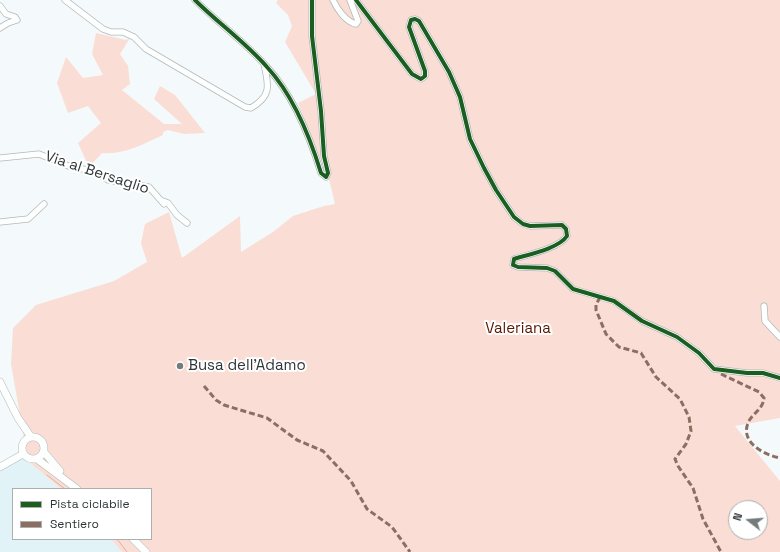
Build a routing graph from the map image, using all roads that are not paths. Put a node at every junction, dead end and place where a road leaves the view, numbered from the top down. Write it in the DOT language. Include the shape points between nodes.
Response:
graph roads {
  1 [pos="65,0"];
  2 [pos="194,0"];
  3 [pos="312,0"];
  4 [pos="333,0"];
  5 [pos="350,0"];
  6 [pos="356,0"];
  7 [pos="0,6"];
  8 [pos="0,28"];
  9 [pos="264,64"];
  10 [pos="0,158"];
  11 [pos="44,204"];
  12 [pos="186,220"];
  13 [pos="0,222"];
  14 [pos="764,306"];
  15 [pos="780,337"];
  16 [pos="780,378"];
  17 [pos="0,382"];
  18 [pos="18,418"];
  19 [pos="31,437"];
  20 [pos="23,443"];
  21 [pos="44,452"];
  22 [pos="23,454"];
  23 [pos="37,459"];
  24 [pos="0,467"];
  25 [pos="75,487"];
  26 [pos="134,540"];
  27 [pos="146,552"];
  1 -- 9 [label="street" via="103,29 123,32 134,37 146,49 245,107 257,105 268,89"];
  2 -- 9 [label="street"];
  3 -- 9 [label="street" via="312,36 327,176 321,173 289,96"];
  4 -- 5 [label="street" via="341,13 356,24 358,21"];
  6 -- 16 [label="street" via="412,74 421,79 425,76 425,71 409,27 411,20 419,21 449,72 460,97 470,139 484,168 514,217 530,226 562,225 567,231 566,238 542,251 514,260 513,265 518,268 547,268 555,271 573,289 614,301 642,321 677,337 699,353 714,369 763,373"];
  7 -- 8 [label="street" via="6,14 15,17 16,20"];
  10 -- 12 [label="street, Via al Bersaglio" via="45,155 72,167 94,171 108,180 149,187 163,202 168,203 177,215"];
  11 -- 13 [label="street" via="28,219"];
  14 -- 15 [label="street" via="765,321"];
  17 -- 18 [label="main road"];
  18 -- 19 [label="main road"];
  18 -- 20 [label="main road"];
  19 -- 20 [label="main road"];
  19 -- 21 [label="main road" via="42,441"];
  20 -- 22 [label="main road"];
  21 -- 23 [label="main road"];
  21 -- 25 [label="main road"];
  22 -- 23 [label="main road" via="29,459"];
  22 -- 24 [label="main road"];
  23 -- 25 [label="main road"];
  26 -- 27 [label="main road"];
}
